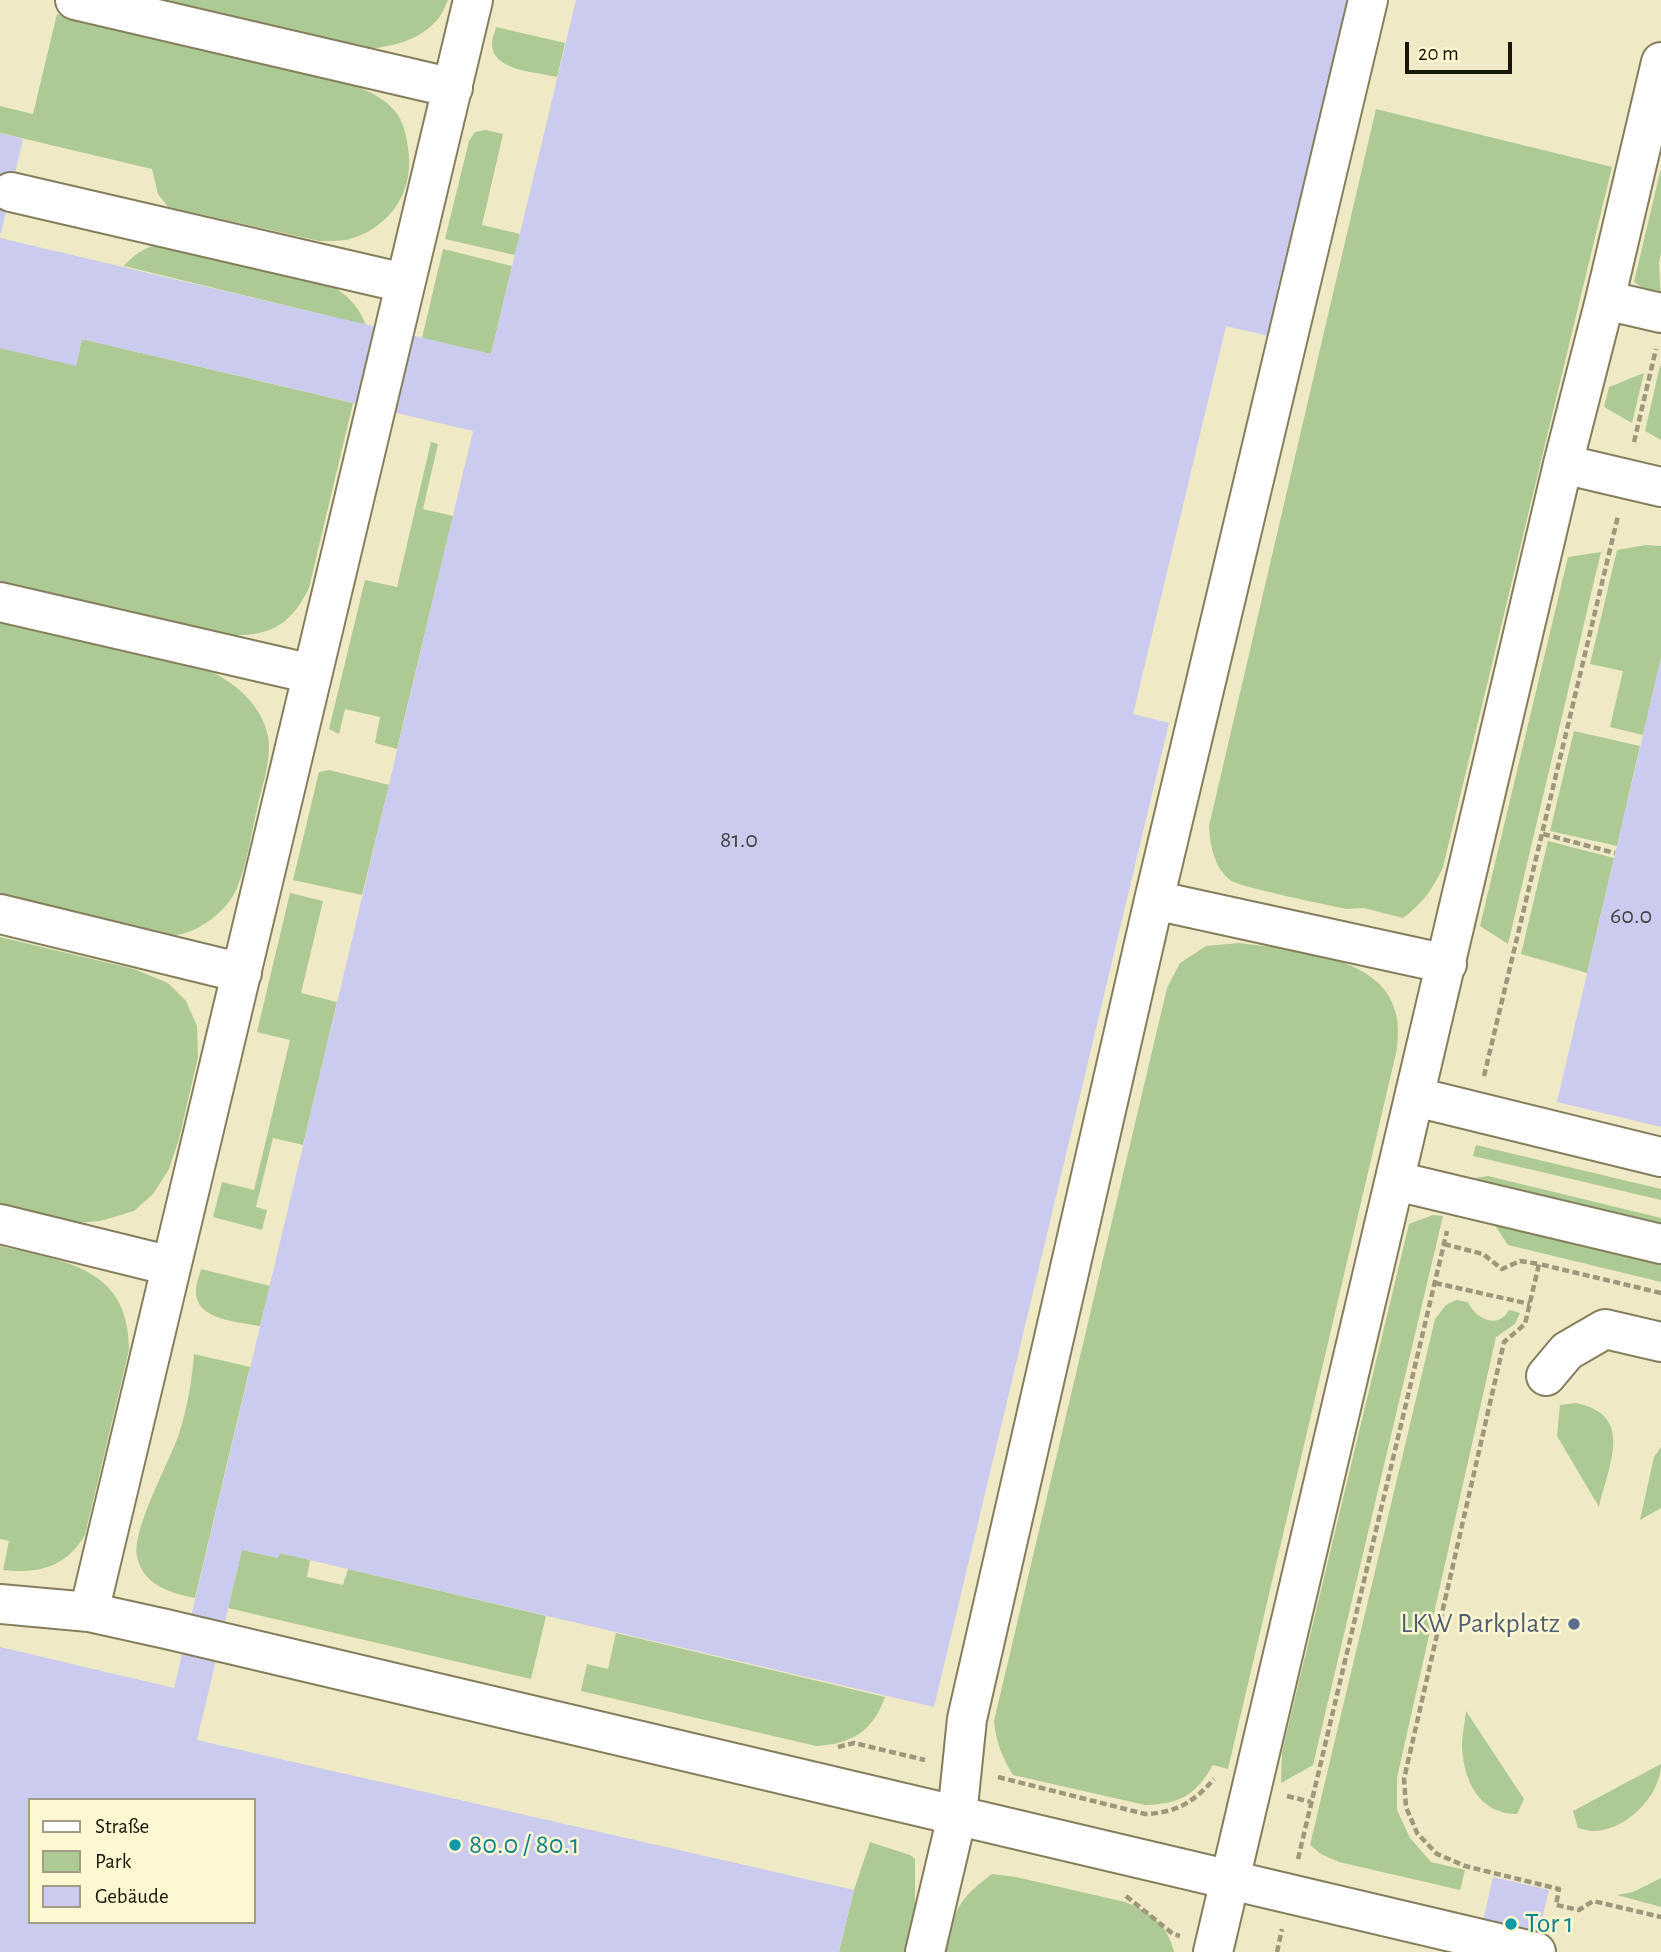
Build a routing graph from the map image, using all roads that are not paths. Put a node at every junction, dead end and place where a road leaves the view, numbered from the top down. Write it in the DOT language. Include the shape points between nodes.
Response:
graph roads {
  1 [pos="75,0"];
  2 [pos="473,0"];
  3 [pos="1368,0"];
  4 [pos="1661,62"];
  5 [pos="453,88"];
  6 [pos="11,192"];
  7 [pos="404,283"];
  8 [pos="1605,300"];
  9 [pos="1661,313"];
  10 [pos="1563,464"];
  11 [pos="1661,486"];
  12 [pos="0,602"];
  13 [pos="312,674"];
  14 [pos="1154,900"];
  15 [pos="0,914"];
  16 [pos="1447,964"];
  17 [pos="242,973"];
  18 [pos="1416,1097"];
  19 [pos="1661,1157"];
  20 [pos="1395,1181"];
  21 [pos="0,1224"];
  22 [pos="1661,1244"];
  23 [pos="171,1266"];
  24 [pos="1661,1342"];
  25 [pos="1546,1376"];
  26 [pos="0,1604"];
  27 [pos="89,1612"];
  28 [pos="957,1816"];
  29 [pos="1230,1880"];
  30 [pos="1522,1949"];
  31 [pos="925,1952"];
  32 [pos="1213,1952"];
  1 -- 5 [label="lane"];
  2 -- 5 [label="lane"];
  3 -- 14 [label="lane"];
  4 -- 8 [label="lane"];
  5 -- 7 [label="lane"];
  6 -- 7 [label="lane"];
  7 -- 13 [label="lane"];
  8 -- 9 [label="lane"];
  8 -- 10 [label="lane"];
  10 -- 11 [label="lane"];
  10 -- 16 [label="lane"];
  12 -- 13 [label="lane"];
  13 -- 17 [label="lane"];
  14 -- 16 [label="lane"];
  14 -- 28 [label="lane" via="967,1720"];
  15 -- 17 [label="lane"];
  16 -- 18 [label="lane"];
  17 -- 23 [label="lane"];
  18 -- 19 [label="lane"];
  18 -- 20 [label="lane"];
  20 -- 22 [label="lane"];
  20 -- 29 [label="lane"];
  21 -- 23 [label="lane"];
  23 -- 27 [label="lane"];
  24 -- 25 [label="lane" via="1605,1329 1567,1351"];
  26 -- 27 [label="lane"];
  27 -- 28 [label="lane"];
  28 -- 29 [label="lane"];
  28 -- 31 [label="lane"];
  29 -- 30 [label="lane"];
  29 -- 32 [label="lane"];
}
